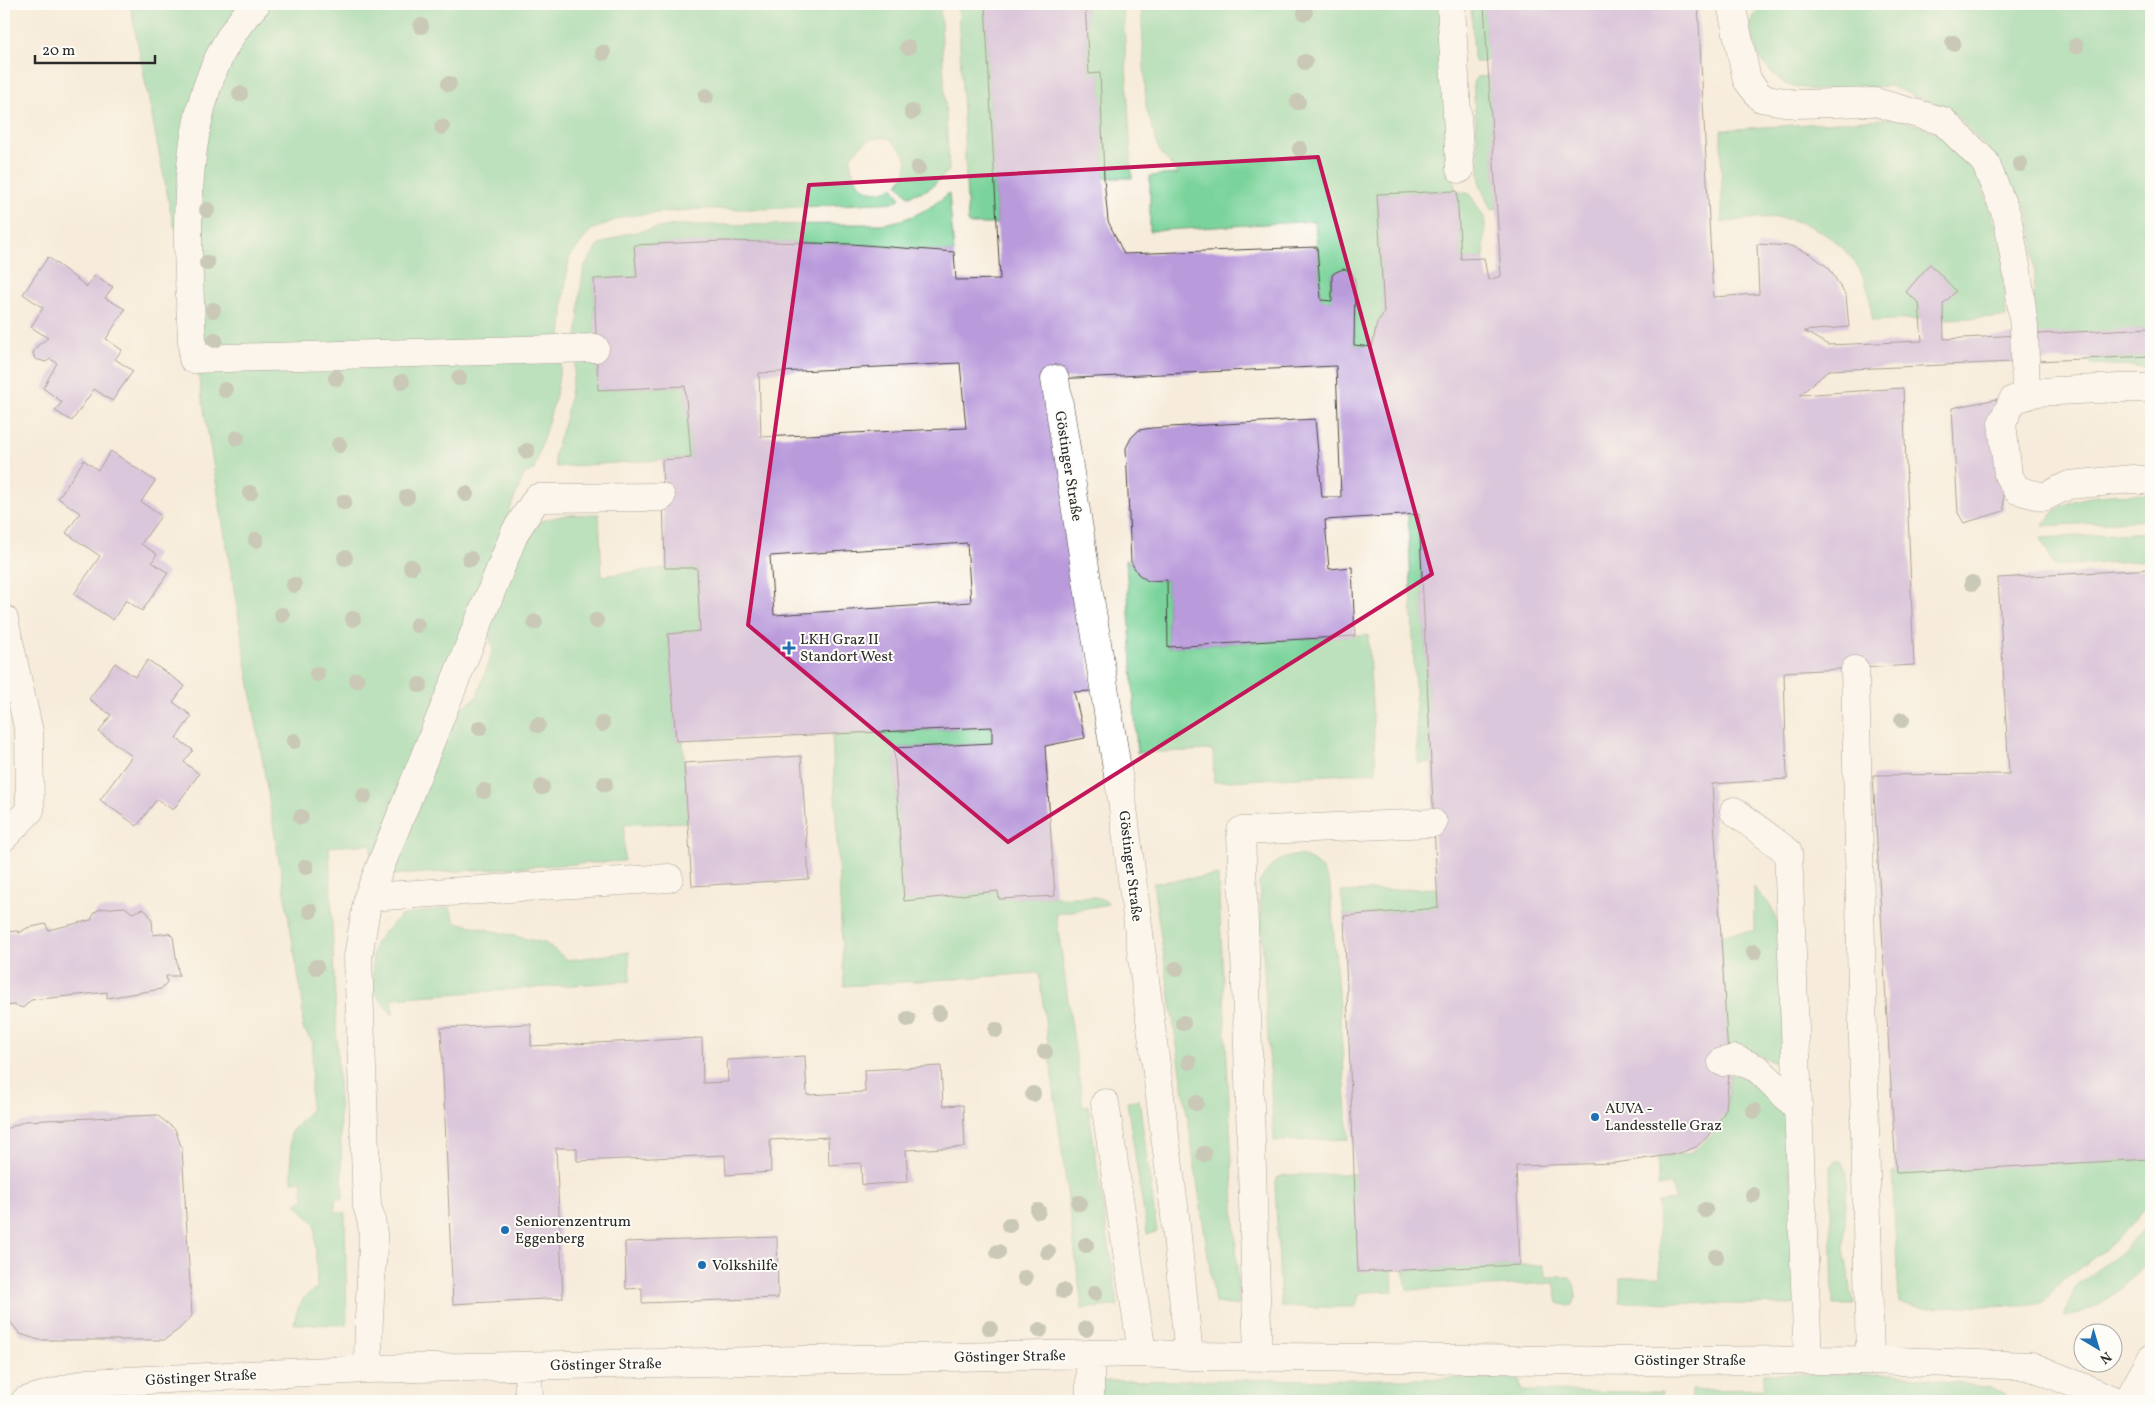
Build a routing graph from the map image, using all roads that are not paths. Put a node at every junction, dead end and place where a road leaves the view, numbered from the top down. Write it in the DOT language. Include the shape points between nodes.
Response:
graph roads {
  1 [pos="256,4"];
  2 [pos="1451,4"];
  3 [pos="1738,11"];
  4 [pos="1460,169"];
  5 [pos="595,348"];
  6 [pos="1055,379"];
  7 [pos="2151,388"];
  8 [pos="2026,396"];
  9 [pos="2151,480"];
  10 [pos="661,497"];
  11 [pos="4,619"];
  12 [pos="1855,670"];
  13 [pos="1734,810"];
  14 [pos="1433,823"];
  15 [pos="4,837"];
  16 [pos="668,878"];
  17 [pos="368,897"];
  18 [pos="1722,1062"];
  19 [pos="1105,1103"];
  20 [pos="1798,1108"];
  21 [pos="1142,1353"];
  22 [pos="1090,1354"];
  23 [pos="1189,1356"];
  24 [pos="1258,1356"];
  25 [pos="2151,1359"];
  26 [pos="1808,1360"];
  27 [pos="1870,1360"];
  28 [pos="528,1366"];
  29 [pos="368,1369"];
  30 [pos="25,1401"];
  31 [pos="529,1401"];
  32 [pos="1090,1401"];
  33 [pos="2116,1401"];
  34 [pos="2128,1401"];
  1 -- 5 [label="street" via="240,20 216,59 197,123 186,222 193,360"];
  2 -- 4 [label="street"];
  3 -- 8 [label="street" via="1747,80 1761,98 1796,104 1874,102 1943,121 1985,162 2007,216 2018,277 2024,327"];
  6 -- 23 [label="street, Göstinger Straße" via="1122,800 1174,1206"];
  7 -- 8 [label="street" via="2037,392"];
  8 -- 9 [label="street" via="2013,400 2002,423 2008,475 2017,490 2044,497 2069,485"];
  10 -- 17 [label="street" via="536,498 515,532"];
  11 -- 15 [label="street" via="29,732 30,810"];
  12 -- 27 [label="street"];
  13 -- 20 [label="street" via="1788,852"];
  14 -- 24 [label="street" via="1241,830"];
  16 -- 17 [label="street"];
  17 -- 29 [label="street" via="358,957 367,1206 373,1222 374,1242"];
  18 -- 20 [label="street" via="1735,1059 1758,1069"];
  19 -- 21 [label="street"];
  20 -- 26 [label="street"];
  21 -- 22 [label="street, Göstinger Straße"];
  21 -- 23 [label="street, Göstinger Straße"];
  22 -- 28 [label="street, Göstinger Straße"];
  22 -- 32 [label="street"];
  23 -- 24 [label="street, Göstinger Straße"];
  24 -- 26 [label="street, Göstinger Straße"];
  25 -- 34 [label="street"];
  26 -- 27 [label="street, Göstinger Straße"];
  27 -- 33 [label="street, Göstinger Straße" via="2031,1366"];
  28 -- 29 [label="street, Göstinger Straße"];
  28 -- 31 [label="street"];
  29 -- 30 [label="street, Göstinger Straße" via="87,1382"];
}
